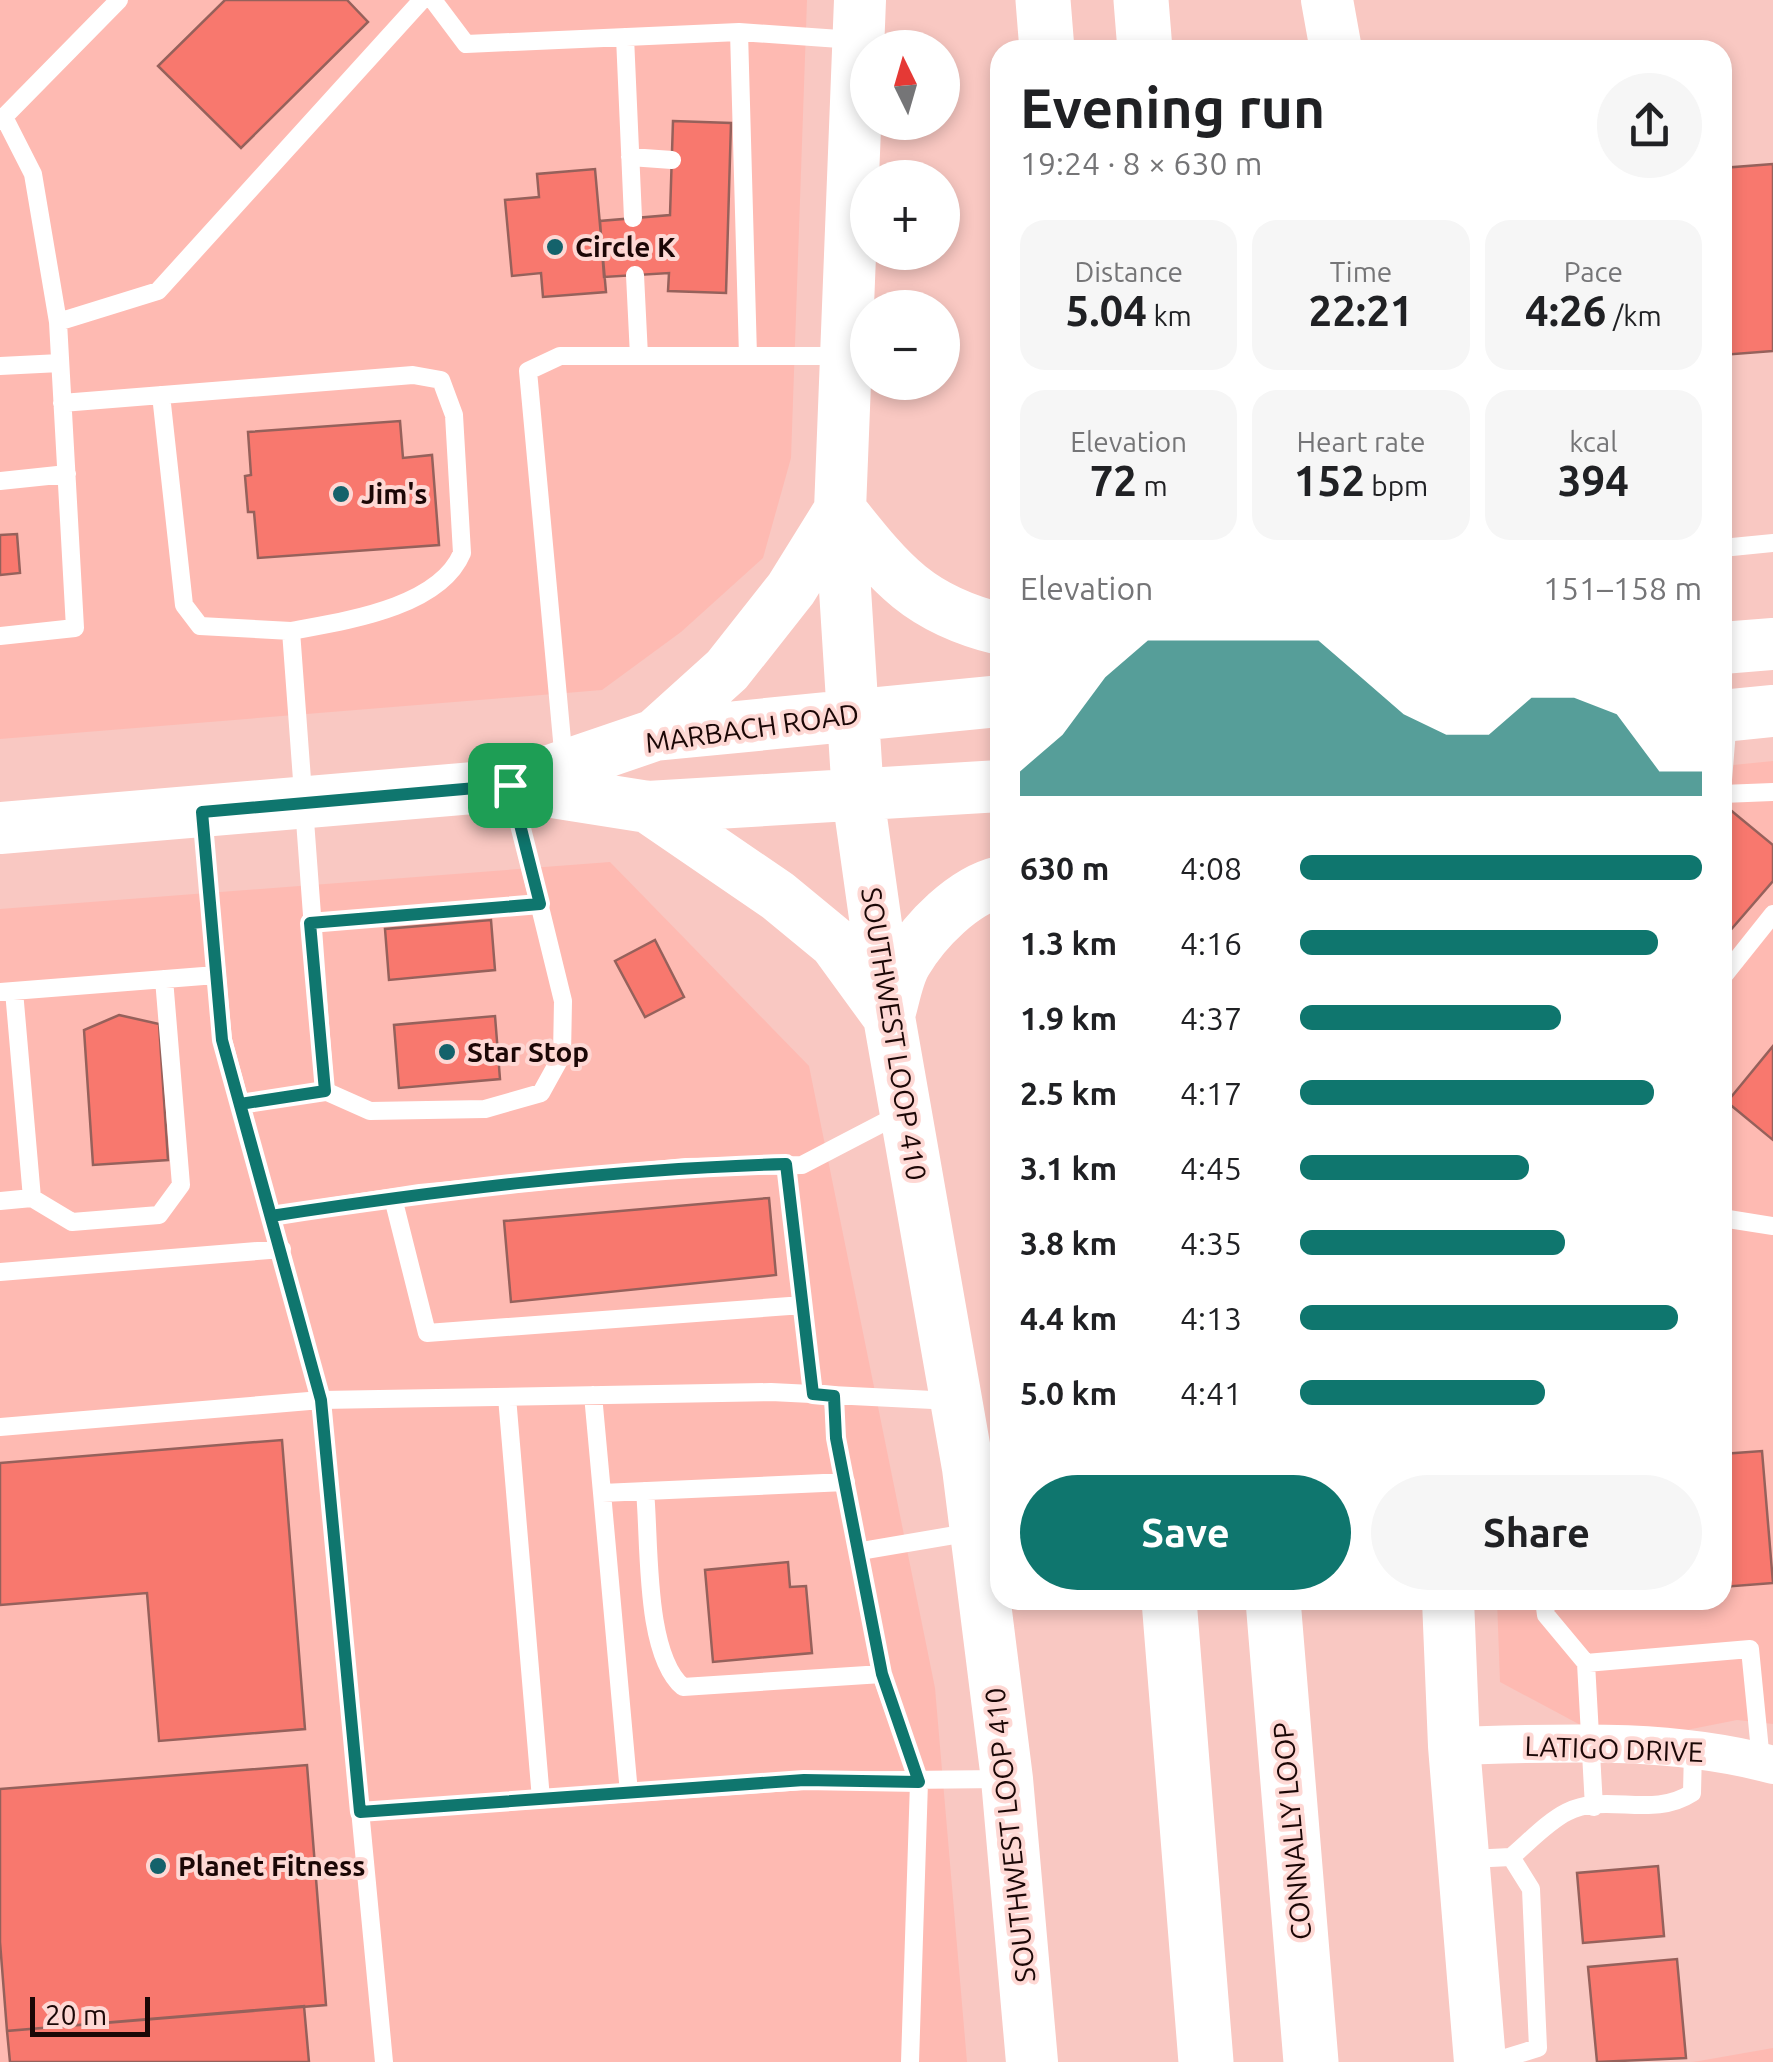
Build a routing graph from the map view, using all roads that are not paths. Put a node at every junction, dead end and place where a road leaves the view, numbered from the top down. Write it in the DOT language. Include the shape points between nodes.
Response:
graph roads {
  1 [pos="118,0"];
  2 [pos="422,0"];
  3 [pos="433,0"];
  4 [pos="1043,0"];
  5 [pos="1141,0"];
  6 [pos="1168,0"];
  7 [pos="1328,0"];
  8 [pos="860,20"];
  9 [pos="739,32"];
  10 [pos="625,37"];
  11 [pos="1045,40"];
  12 [pos="1144,40"];
  13 [pos="1168,40"];
  14 [pos="1334,40"];
  15 [pos="2,119"];
  16 [pos="630,158"];
  17 [pos="672,160"];
  18 [pos="633,218"];
  19 [pos="635,275"];
  20 [pos="58,322"];
  21 [pos="639,356"];
  22 [pos="748,356"];
  23 [pos="846,356"];
  24 [pos="60,363"];
  25 [pos="0,366"];
  26 [pos="161,396"];
  27 [pos="62,404"];
  28 [pos="67,474"];
  29 [pos="0,481"];
  30 [pos="840,510"];
  31 [pos="1773,542"];
  32 [pos="1732,547"];
  33 [pos="990,627"];
  34 [pos="291,631"];
  35 [pos="0,636"];
  36 [pos="1773,644"];
  37 [pos="1732,647"];
  38 [pos="990,702"];
  39 [pos="852,714"];
  40 [pos="1741,714"];
  41 [pos="655,736"];
  42 [pos="1732,751"];
  43 [pos="564,768"];
  44 [pos="510,785"];
  45 [pos="990,787"];
  46 [pos="1773,792"];
  47 [pos="1732,793"];
  48 [pos="858,796"];
  49 [pos="307,803"];
  50 [pos="648,807"];
  51 [pos="202,812"];
  52 [pos="0,828"];
  53 [pos="990,887"];
  54 [pos="1758,899"];
  55 [pos="540,904"];
  56 [pos="1773,913"];
  57 [pos="310,923"];
  58 [pos="1732,951"];
  59 [pos="1739,957"];
  60 [pos="1732,966"];
  61 [pos="216,976"];
  62 [pos="164,980"];
  63 [pos="7,992"];
  64 [pos="888,1017"];
  65 [pos="325,1091"];
  66 [pos="240,1104"];
  67 [pos="905,1112"];
  68 [pos="786,1164"];
  69 [pos="32,1198"];
  70 [pos="393,1198"];
  71 [pos="0,1201"];
  72 [pos="271,1216"];
  73 [pos="1732,1220"];
  74 [pos="1773,1226"];
  75 [pos="282,1249"];
  76 [pos="0,1272"];
  77 [pos="803,1305"];
  78 [pos="813,1394"];
  79 [pos="593,1395"];
  80 [pos="508,1396"];
  81 [pos="834,1396"];
  82 [pos="321,1400"];
  83 [pos="956,1402"];
  84 [pos="0,1427"];
  85 [pos="846,1482"];
  86 [pos="646,1491"];
  87 [pos="602,1493"];
  88 [pos="976,1532"];
  89 [pos="860,1551"];
  90 [pos="1171,1610"];
  91 [pos="1274,1610"];
  92 [pos="1448,1610"];
  93 [pos="1545,1610"];
  94 [pos="1586,1663"];
  95 [pos="882,1674"];
  96 [pos="1593,1742"];
  97 [pos="1454,1746"];
  98 [pos="1693,1750"];
  99 [pos="1767,1763"];
  100 [pos="1007,1779"];
  101 [pos="919,1782"];
  102 [pos="628,1792"];
  103 [pos="541,1799"];
  104 [pos="1594,1807"];
  105 [pos="360,1812"];
  106 [pos="1487,1859"];
  107 [pos="384,2062"];
  108 [pos="910,2062"];
  109 [pos="1032,2062"];
  110 [pos="1206,2062"];
  111 [pos="1310,2062"];
  112 [pos="1480,2062"];
  113 [pos="1492,2062"];
  1 -- 15 [label="lane"];
  2 -- 20 [label="lane" via="158,291"];
  3 -- 10 [label="lane" via="466,44"];
  4 -- 11 [label="highway"];
  5 -- 12 [label="highway"];
  6 -- 13 [label="highway"];
  7 -- 14 [label="main road"];
  8 -- 9 [label="lane"];
  8 -- 23 [label="main road, SOUTHWEST LOOP 410"];
  9 -- 10 [label="lane"];
  9 -- 22 [label="lane" via="736,232"];
  10 -- 16 [label="lane"];
  15 -- 20 [label="lane" via="33,174"];
  16 -- 17 [label="lane"];
  16 -- 18 [label="lane"];
  19 -- 21 [label="lane"];
  20 -- 24 [label="lane"];
  21 -- 22 [label="lane"];
  21 -- 43 [label="lane" via="560,356 528,371"];
  22 -- 23 [label="lane"];
  23 -- 30 [label="main road, SOUTHWEST LOOP 410"];
  24 -- 25 [label="lane"];
  24 -- 27 [label="lane"];
  26 -- 27 [label="lane"];
  26 -- 34 [label="lane" via="184,605 200,626"];
  26 -- 34 [label="lane" via="413,375 441,380 454,415 462,553 454,573 375,614"];
  27 -- 28 [label="lane"];
  28 -- 29 [label="lane"];
  28 -- 35 [label="lane" via="75,628"];
  30 -- 33 [label="main road" via="919,596 955,618"];
  30 -- 39 [label="main road, SOUTHWEST LOOP 410"];
  30 -- 41 [label="main road" via="791,589 727,670"];
  31 -- 32 [label="lane"];
  34 -- 49 [label="lane"];
  36 -- 37 [label="main road"];
  38 -- 39 [label="main road, MARBACH ROAD"];
  39 -- 41 [label="main road, MARBACH ROAD"];
  39 -- 48 [label="main road, SOUTHWEST LOOP 410"];
  40 -- 42 [label="lane"];
  41 -- 43 [label="main road, MARBACH ROAD"];
  43 -- 44 [label="main road, MARBACH ROAD"];
  44 -- 49 [label="main road, MARBACH ROAD"];
  44 -- 50 [label="main road, MARBACH ROAD"];
  44 -- 55 [label="lane"];
  45 -- 48 [label="main road, MARBACH ROAD"];
  46 -- 47 [label="lane"];
  48 -- 50 [label="main road, MARBACH ROAD"];
  48 -- 64 [label="main road, SOUTHWEST LOOP 410"];
  49 -- 51 [label="main road, MARBACH ROAD"];
  49 -- 57 [label="lane"];
  50 -- 64 [label="main road" via="835,943"];
  51 -- 52 [label="main road, MARBACH ROAD"];
  51 -- 61 [label="lane"];
  53 -- 64 [label="main road" via="937,923 904,964"];
  54 -- 56 [label="lane"];
  55 -- 57 [label="lane"];
  55 -- 65 [label="lane" via="563,1001 562,1055 540,1093 485,1110 370,1111"];
  56 -- 59 [label="lane"];
  57 -- 65 [label="lane"];
  58 -- 59 [label="lane"];
  59 -- 60 [label="lane"];
  61 -- 62 [label="lane"];
  61 -- 66 [label="lane" via="222,1040"];
  62 -- 63 [label="lane"];
  62 -- 69 [label="lane" via="182,1185 159,1216 72,1222"];
  63 -- 69 [label="lane"];
  64 -- 67 [label="main road, SOUTHWEST LOOP 410"];
  65 -- 66 [label="lane"];
  66 -- 72 [label="lane"];
  67 -- 68 [label="lane" via="802,1164"];
  67 -- 83 [label="main road, SOUTHWEST LOOP 410"];
  68 -- 70 [label="lane" via="686,1167"];
  68 -- 77 [label="lane"];
  69 -- 71 [label="lane"];
  70 -- 72 [label="lane"];
  70 -- 77 [label="lane" via="427,1334"];
  72 -- 75 [label="lane"];
  73 -- 74 [label="lane"];
  75 -- 76 [label="lane"];
  75 -- 82 [label="lane"];
  77 -- 78 [label="lane"];
  78 -- 79 [label="lane"];
  78 -- 81 [label="lane"];
  79 -- 80 [label="lane"];
  79 -- 87 [label="lane"];
  80 -- 82 [label="lane"];
  80 -- 103 [label="lane"];
  81 -- 83 [label="lane"];
  81 -- 85 [label="lane"];
  82 -- 84 [label="lane"];
  82 -- 105 [label="lane"];
  83 -- 88 [label="main road, SOUTHWEST LOOP 410"];
  85 -- 86 [label="lane"];
  85 -- 89 [label="lane"];
  86 -- 87 [label="lane"];
  86 -- 95 [label="lane" via="659,1648 668,1674 683,1687"];
  87 -- 102 [label="lane"];
  88 -- 89 [label="lane"];
  88 -- 100 [label="main road, SOUTHWEST LOOP 410"];
  89 -- 95 [label="lane"];
  90 -- 110 [label="highway"];
  91 -- 111 [label="highway, CONNALLY LOOP"];
  92 -- 97 [label="main road"];
  93 -- 94 [label="lane"];
  94 -- 96 [label="lane"];
  94 -- 99 [label="lane" via="1750,1649"];
  95 -- 101 [label="lane"];
  96 -- 97 [label="street, LATIGO DRIVE"];
  96 -- 98 [label="street, LATIGO DRIVE"];
  96 -- 104 [label="lane"];
  97 -- 106 [label="main road"];
  98 -- 99 [label="street, LATIGO DRIVE"];
  98 -- 104 [label="lane" via="1692,1793 1674,1805"];
  100 -- 101 [label="lane"];
  100 -- 109 [label="main road, SOUTHWEST LOOP 410"];
  101 -- 102 [label="lane" via="804,1780"];
  101 -- 108 [label="lane"];
  102 -- 103 [label="lane"];
  103 -- 105 [label="lane"];
  104 -- 106 [label="lane" via="1566,1812"];
  105 -- 107 [label="lane"];
  106 -- 112 [label="main road"];
  106 -- 113 [label="lane" via="1531,1889 1538,2048"];
}
